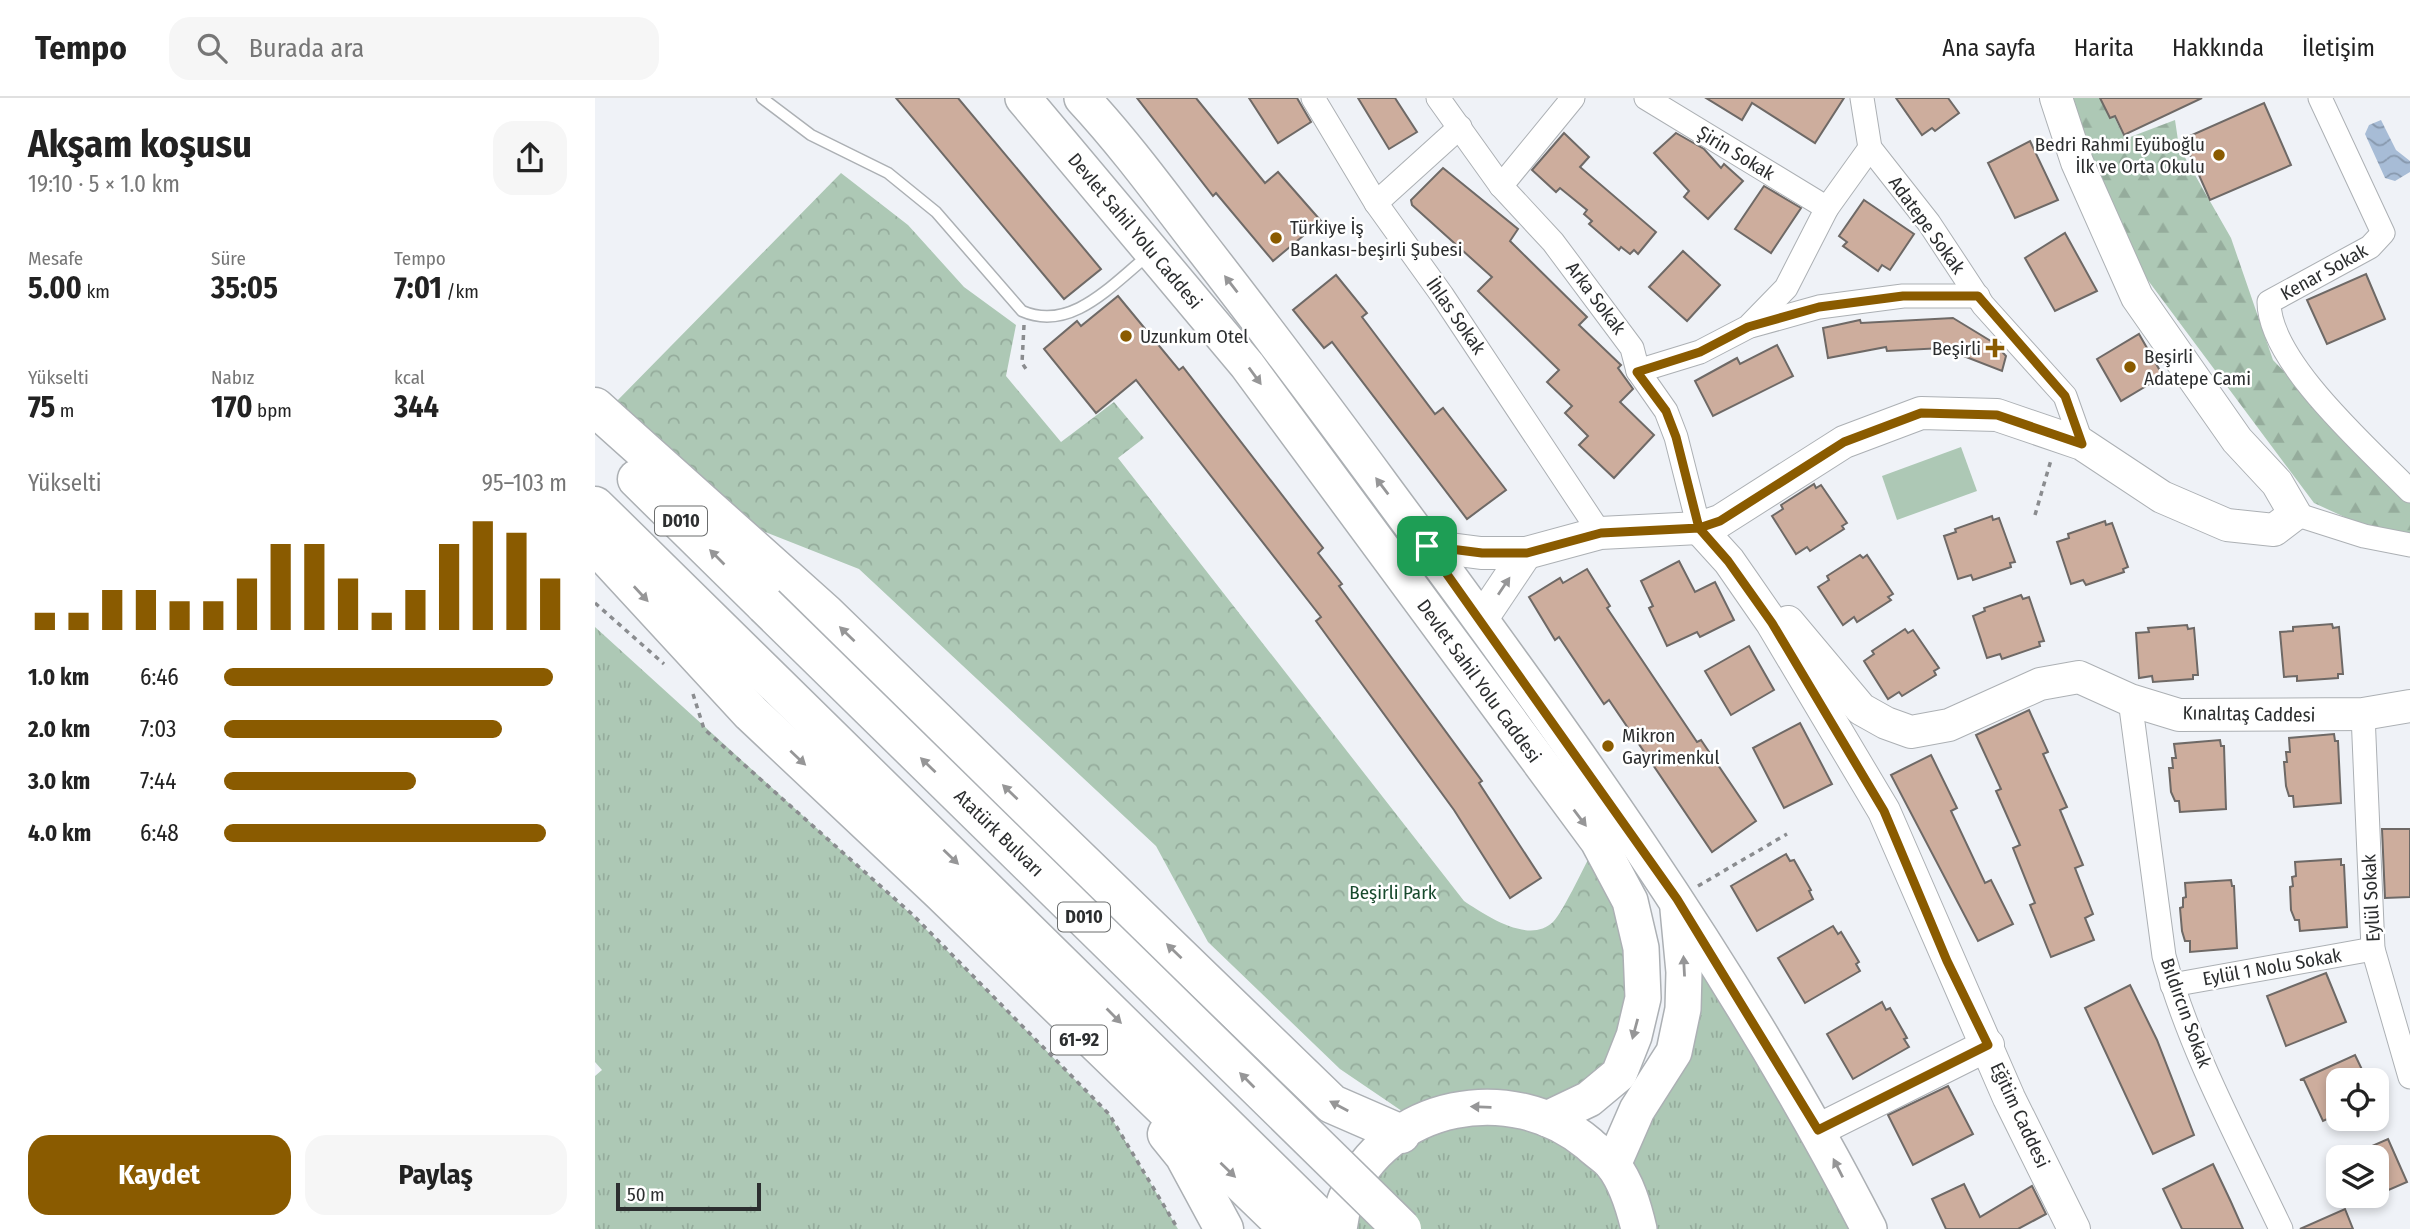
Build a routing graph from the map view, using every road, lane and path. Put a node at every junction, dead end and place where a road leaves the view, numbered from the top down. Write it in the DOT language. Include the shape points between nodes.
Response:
graph roads {
  1 [pos="762,98"];
  2 [pos="1023,98"];
  3 [pos="1313,98"];
  4 [pos="1438,98"];
  5 [pos="1573,98"];
  6 [pos="1646,98"];
  7 [pos="1862,98"];
  8 [pos="2056,98"];
  9 [pos="2320,98"];
  10 [pos="1088,100"];
  11 [pos="1460,127"];
  12 [pos="1870,148"];
  13 [pos="1501,186"];
  14 [pos="1376,203"];
  15 [pos="1827,208"];
  16 [pos="1153,252"];
  17 [pos="1978,296"];
  18 [pos="1025,313"];
  19 [pos="1748,327"];
  20 [pos="1026,369"];
  21 [pos="1637,372"];
  22 [pos="595,407"];
  23 [pos="595,438"];
  24 [pos="2070,440"];
  25 [pos="2410,491"];
  26 [pos="595,506"];
  27 [pos="2295,514"];
  28 [pos="2035,516"];
  29 [pos="1699,528"];
  30 [pos="1601,533"];
  31 [pos="595,544"];
  32 [pos="2410,545"];
  33 [pos="1427,546"];
  34 [pos="1527,553"];
  35 [pos="1745,584"];
  36 [pos="595,603"];
  37 [pos="1481,620"];
  38 [pos="672,671"];
  39 [pos="692,690"];
  40 [pos="2130,700"];
  41 [pos="2410,706"];
  42 [pos="2363,714"];
  43 [pos="1787,834"];
  44 [pos="913,866"];
  45 [pos="1677,899"];
  46 [pos="2373,950"];
  47 [pos="2172,985"];
  48 [pos="1988,1045"];
  49 [pos="2410,1077"];
  50 [pos="1547,1119"];
  51 [pos="1818,1130"];
  52 [pos="1401,1134"];
  53 [pos="1613,1165"];
  54 [pos="1178,1229"];
  55 [pos="1224,1229"];
  56 [pos="1289,1229"];
  57 [pos="1331,1229"];
  58 [pos="1339,1229"];
  59 [pos="1402,1229"];
  60 [pos="1639,1229"];
  61 [pos="1869,1229"];
  62 [pos="2074,1229"];
  63 [pos="2281,1229"];
  1 -- 18 [label="lane" via="811,135 888,173 926,204"];
  2 -- 16 [label="main road, Devlet Sahil Yolu Caddesi"];
  3 -- 14 [label="street, İhlas Sokak"];
  4 -- 11 [label="street, Arka Sokak"];
  5 -- 13 [label="street"];
  6 -- 15 [label="street, Şirin Sokak"];
  7 -- 12 [label="street, Adatepe Sokak"];
  8 -- 27 [label="street" via="2077,162 2137,297 2237,440 2277,483"];
  9 -- 25 [label="street, Kenar Sokak" via="2383,233 2371,247 2269,302 2269,319 2283,351 2342,422"];
  33 -- 10 [label="main road, Devlet Sahil Yolu Caddesi, one-way" via="1275,340"];
  11 -- 13 [label="street, Arka Sokak"];
  11 -- 14 [label="street"];
  12 -- 15 [label="street"];
  12 -- 17 [label="street, Adatepe Sokak"];
  13 -- 21 [label="street, Arka Sokak" via="1602,305 1632,348"];
  14 -- 30 [label="street, İhlas Sokak"];
  15 -- 19 [label="street" via="1786,288"];
  16 -- 18 [label="lane" via="1067,315 1038,319"];
  16 -- 50 [label="main road, Devlet Sahil Yolu Caddesi, one-way" via="1247,365 1598,841 1630,901 1641,948 1643,998 1634,1036 1619,1074 1589,1099"];
  17 -- 19 [label="street" via="1903,296 1819,307"];
  17 -- 24 [label="street, Adatepe Sokak" via="2065,396"];
  18 -- 20 [label="path" via="1022,363"];
  19 -- 21 [label="street" via="1700,352"];
  21 -- 29 [label="street, Arka Sokak" via="1666,411"];
  52 -- 22 [label="highway, one-way" via="1332,1104 825,614"];
  59 -- 23 [label="highway, Atatürk Bulvarı / D010, one-way, bridge"];
  24 -- 27 [label="street" via="2162,497 2227,525 2274,530"];
  24 -- 28 [label="path"];
  24 -- 29 [label="street" via="1997,415 1921,413 1844,442 1720,521"];
  26 -- 57 [label="highway, D010, one-way"];
  27 -- 32 [label="street" via="2364,537"];
  29 -- 30 [label="street"];
  29 -- 35 [label="street, Eğitim Caddesi"];
  30 -- 34 [label="street"];
  31 -- 44 [label="highway, one-way" via="751,713"];
  33 -- 34 [label="street"];
  33 -- 37 [label="main road, Devlet Sahil Yolu Caddesi"];
  37 -- 34 [label="street, one-way"];
  35 -- 40 [label="street, Kınalıtaş Caddesi" via="1807,642 1861,709 1911,732 1949,725 2040,684 2079,677"];
  35 -- 48 [label="street, Eğitim Caddesi" via="1884,811"];
  36 -- 38 [label="path"];
  37 -- 45 [label="main road, Devlet Sahil Yolu Caddesi"];
  39 -- 54 [label="path" via="704,729 912,915 1109,1114"];
  40 -- 42 [label="street, Kınalıtaş Caddesi" via="2179,715"];
  40 -- 47 [label="street, Bıldırcın Sokak" via="2164,956"];
  41 -- 42 [label="street, Kınalıtaş Caddesi"];
  42 -- 46 [label="street, Eylül Sokak"];
  43 -- 45 [label="path"];
  44 -- 55 [label="highway, 61-92" via="994,959 1136,1093 1184,1155"];
  44 -- 56 [label="highway, one-way"];
  45 -- 51 [label="main road, Devlet Sahil Yolu Caddesi"];
  53 -- 45 [label="main road, Devlet Sahil Yolu Caddesi, one-way" via="1637,1110 1674,1052 1683,1009 1684,972"];
  46 -- 47 [label="street, Eylül 1 Nolu Sokak"];
  46 -- 49 [label="street, Eylül Sokak"];
  47 -- 63 [label="street, Bıldırcın Sokak"];
  48 -- 51 [label="street"];
  48 -- 62 [label="street, Eğitim Caddesi"];
  50 -- 52 [label="main road, one-way" via="1521,1108 1468,1106 1418,1122"];
  50 -- 53 [label="main road" via="1569,1128"];
  61 -- 51 [label="main road, Devlet Sahil Yolu Caddesi, one-way"];
  52 -- 58 [label="main road" via="1376,1154 1354,1186"];
  53 -- 60 [label="main road" via="1633,1203"];
}
